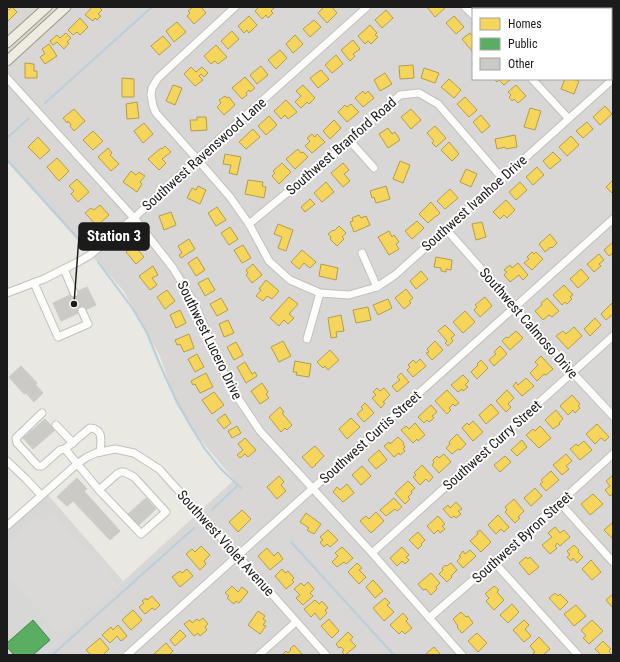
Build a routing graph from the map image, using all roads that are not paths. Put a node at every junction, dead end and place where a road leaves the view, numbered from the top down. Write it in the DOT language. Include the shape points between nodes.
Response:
graph roads {
  1 [pos="47,7"];
  2 [pos="66,7"];
  3 [pos="235,7"];
  4 [pos="367,7"];
  5 [pos="7,43"];
  6 [pos="7,61"];
  7 [pos="7,78"];
  8 [pos="533,80"];
  9 [pos="611,80"];
  10 [pos="568,118"];
  11 [pos="350,141"];
  12 [pos="197,158"];
  13 [pos="374,168"];
  14 [pos="502,178"];
  15 [pos="134,218"];
  16 [pos="613,219"];
  17 [pos="249,224"];
  18 [pos="446,229"];
  19 [pos="362,253"];
  20 [pos="64,269"];
  21 [pos="34,283"];
  22 [pos="377,287"];
  23 [pos="7,293"];
  24 [pos="74,293"];
  25 [pos="320,293"];
  26 [pos="515,307"];
  27 [pos="82,311"];
  28 [pos="613,336"];
  29 [pos="307,339"];
  30 [pos="572,372"];
  31 [pos="42,413"];
  32 [pos="613,416"];
  33 [pos="56,425"];
  34 [pos="73,443"];
  35 [pos="65,449"];
  36 [pos="100,452"];
  37 [pos="613,454"];
  38 [pos="7,461"];
  39 [pos="76,464"];
  40 [pos="312,488"];
  41 [pos="99,490"];
  42 [pos="41,495"];
  43 [pos="560,503"];
  44 [pos="7,526"];
  45 [pos="372,553"];
  46 [pos="238,556"];
  47 [pos="494,562"];
  48 [pos="613,562"];
  49 [pos="429,618"];
  50 [pos="296,622"];
  51 [pos="127,655"];
  52 [pos="259,655"];
  53 [pos="326,655"];
  54 [pos="462,655"];
  55 [pos="578,655"];
  1 -- 5 [label="main road"];
  2 -- 6 [label="main road"];
  3 -- 12 [label="street, Southwest Ivanhoe Drive" via="163,73 155,82 152,91 156,113"];
  4 -- 12 [label="street, Southwest Ravenswood Lane"];
  7 -- 15 [label="street, Southwest Lucero Drive"];
  8 -- 10 [label="street"];
  9 -- 10 [label="street, Southwest Ivanhoe Drive"];
  10 -- 14 [label="street, Southwest Ivanhoe Drive"];
  11 -- 13 [label="street"];
  11 -- 14 [label="street, Southwest Branford Road" via="400,95 419,93 438,104"];
  11 -- 17 [label="street, Southwest Branford Road"];
  12 -- 15 [label="street, Southwest Ravenswood Lane"];
  12 -- 17 [label="street, Southwest Ivanhoe Drive"];
  14 -- 18 [label="street, Southwest Ivanhoe Drive"];
  15 -- 20 [label="street, Southwest Ravenswood Lane" via="90,254"];
  15 -- 40 [label="street, Southwest Lucero Drive" via="173,268 195,304 223,371 238,398 260,430"];
  16 -- 26 [label="street, Southwest Curtis Street"];
  17 -- 25 [label="street, Southwest Ivanhoe Drive" via="269,261 290,280"];
  18 -- 22 [label="street, Southwest Ivanhoe Drive" via="395,275"];
  18 -- 26 [label="street, Southwest Calmoso Drive"];
  19 -- 22 [label="street"];
  20 -- 21 [label="street, Southwest Ravenswood Lane"];
  20 -- 24 [label="street"];
  21 -- 23 [label="street, Southwest Ravenswood Lane"];
  21 -- 27 [label="street" via="58,337 88,324"];
  22 -- 25 [label="street, Southwest Ivanhoe Drive" via="349,295"];
  25 -- 29 [label="street"];
  26 -- 30 [label="street, Southwest Calmoso Drive"];
  26 -- 40 [label="street, Southwest Curtis Street"];
  28 -- 30 [label="street, Southwest Curry Street"];
  30 -- 32 [label="street, Southwest Calmoso Drive"];
  30 -- 45 [label="street, Southwest Curry Street"];
  31 -- 35 [label="street" via="16,438 17,443 38,466 42,466 60,450"];
  33 -- 34 [label="street"];
  34 -- 35 [label="street"];
  34 -- 36 [label="street" via="90,428 96,429 100,432"];
  35 -- 39 [label="street"];
  36 -- 39 [label="street"];
  36 -- 46 [label="street, Southwest Violet Avenue" via="115,449 134,453 159,469"];
  37 -- 43 [label="street, Southwest Byron Street"];
  38 -- 42 [label="street"];
  39 -- 41 [label="street"];
  39 -- 42 [label="street"];
  40 -- 45 [label="street, Southwest Lucero Drive"];
  40 -- 46 [label="street, Southwest Curtis Street"];
  41 -- 41 [label="street" via="141,534 166,512 134,476 124,472 117,474"];
  42 -- 44 [label="street"];
  43 -- 47 [label="street, Southwest Byron Street"];
  43 -- 48 [label="street"];
  45 -- 49 [label="street, Southwest Lucero Drive"];
  46 -- 50 [label="street, Southwest Violet Avenue"];
  46 -- 51 [label="street, Southwest Curtis Street"];
  47 -- 49 [label="street, Southwest Byron Street"];
  47 -- 55 [label="street"];
  49 -- 54 [label="street, Southwest Lucero Drive"];
  50 -- 52 [label="street"];
  50 -- 53 [label="street, Southwest Violet Avenue"];
}
